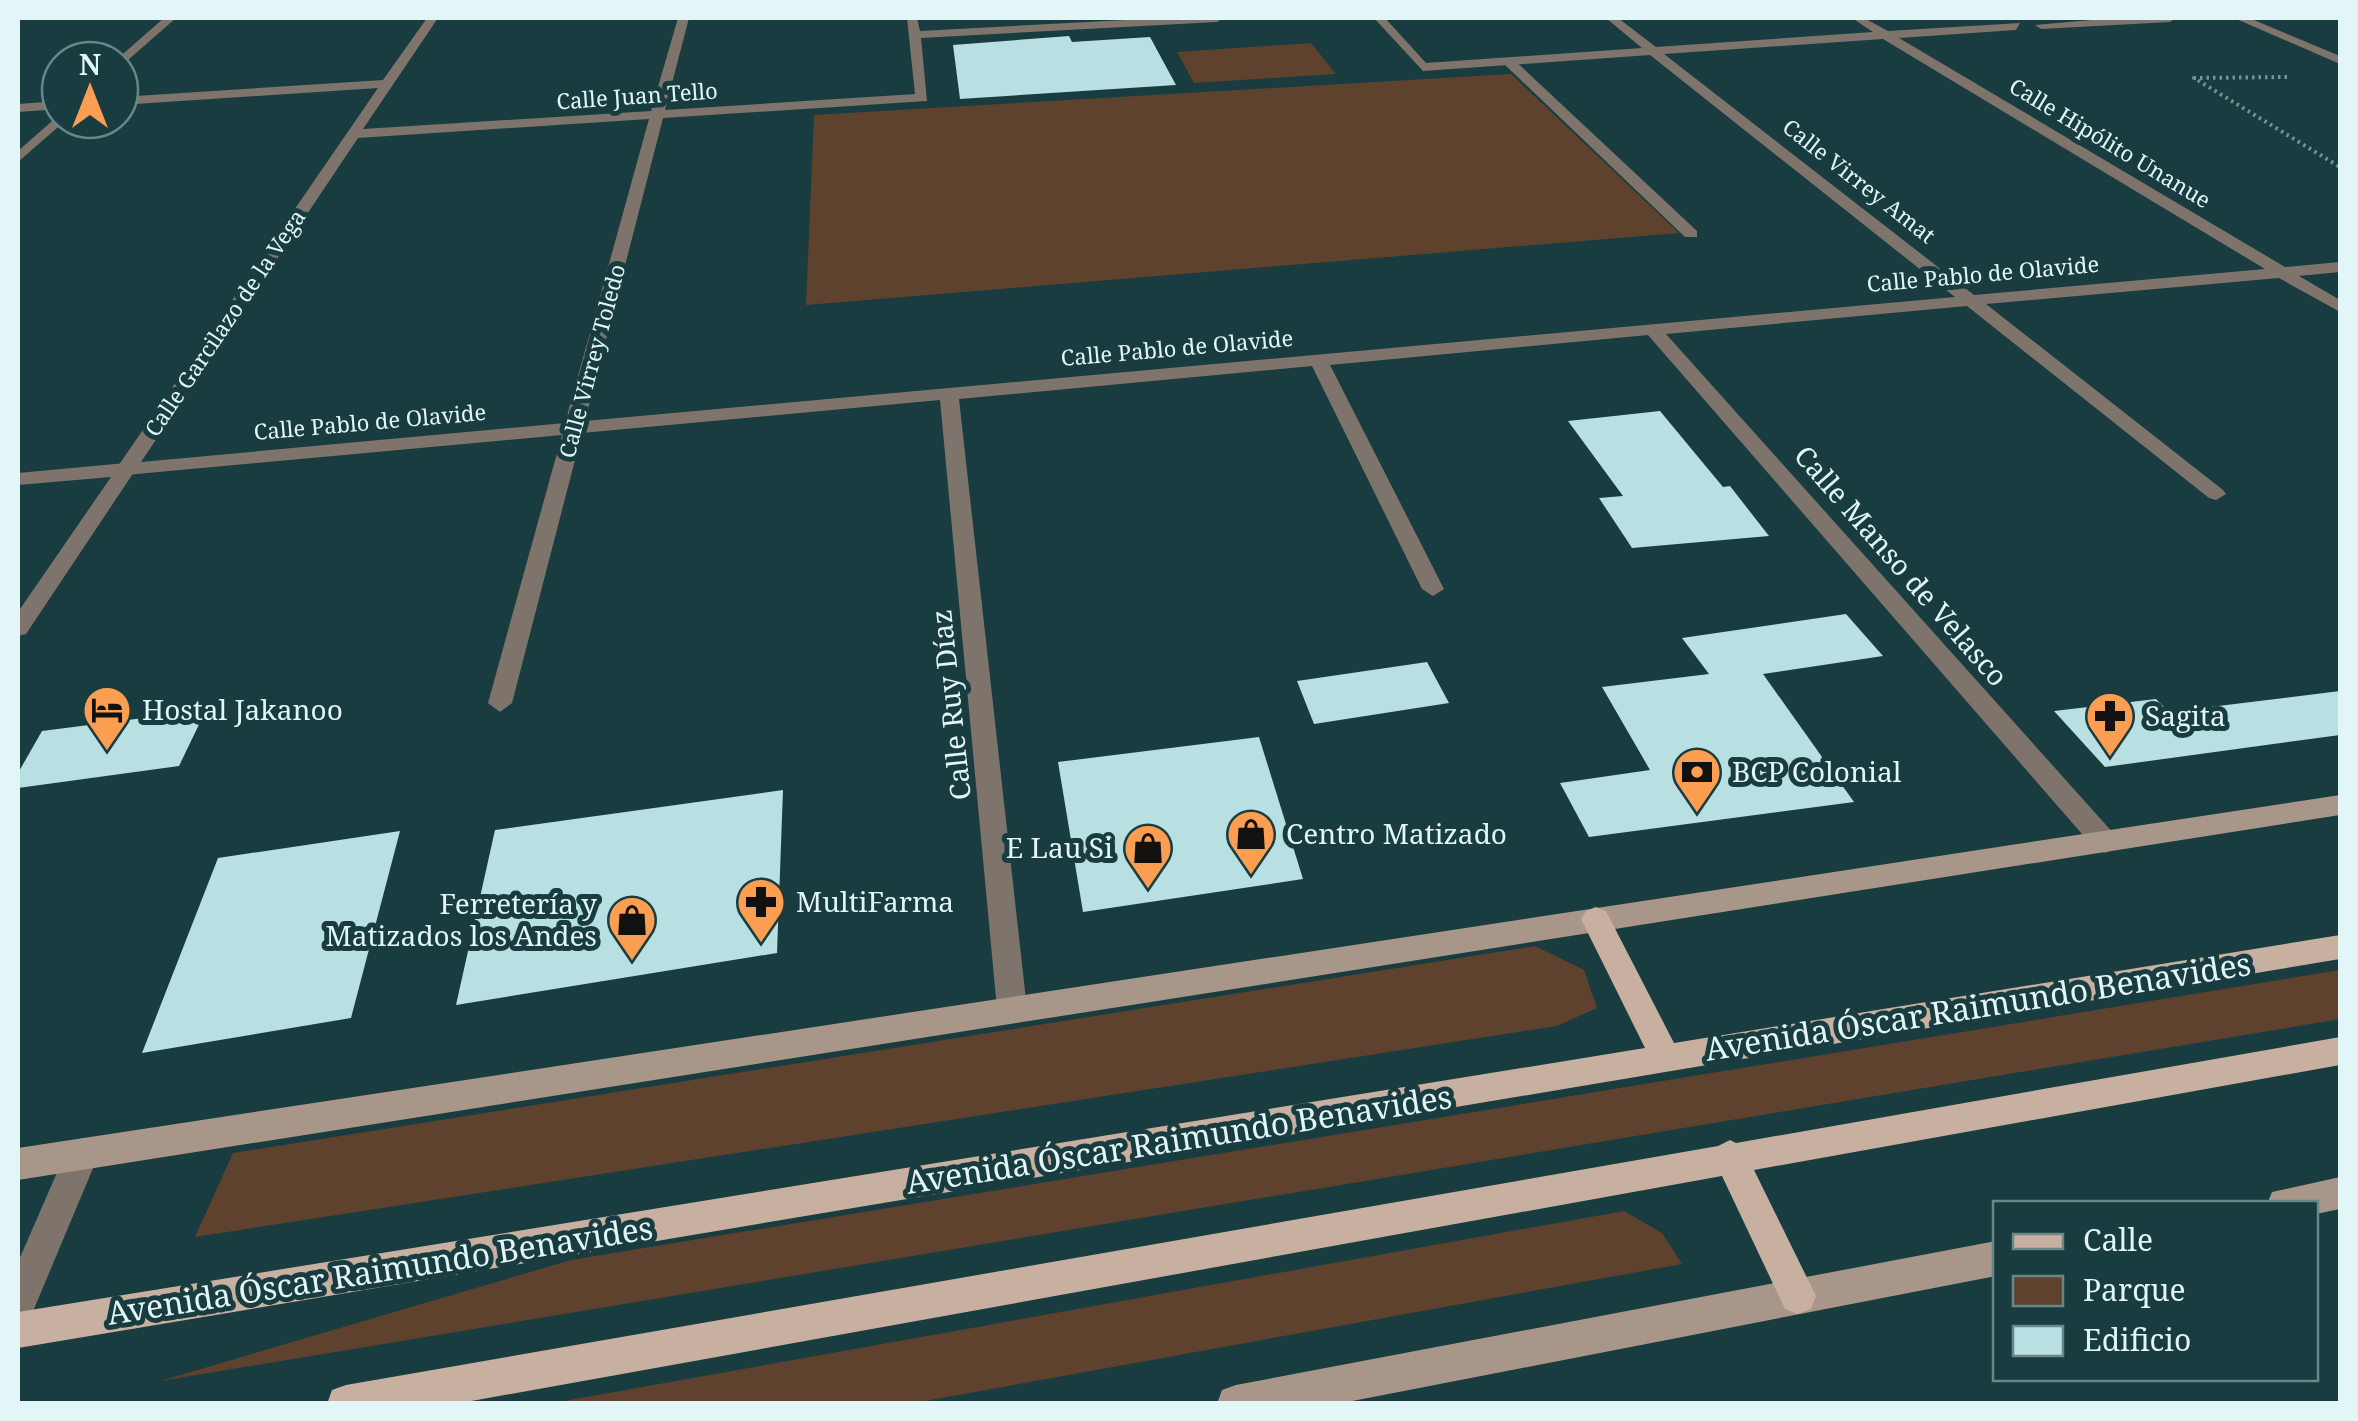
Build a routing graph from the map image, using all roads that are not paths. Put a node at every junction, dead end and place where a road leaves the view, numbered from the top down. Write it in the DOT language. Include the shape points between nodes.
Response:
graph roads {
  1 [pos="170,18"];
  2 [pos="432,18"];
  3 [pos="682,18"];
  4 [pos="912,18"];
  5 [pos="1217,18"];
  6 [pos="1379,18"];
  7 [pos="1612,18"];
  8 [pos="1857,18"];
  9 [pos="2170,18"];
  10 [pos="2240,18"];
  11 [pos="1141,20"];
  12 [pos="914,35"];
  13 [pos="1889,37"];
  14 [pos="140,45"];
  15 [pos="1655,52"];
  16 [pos="2340,60"];
  17 [pos="1508,62"];
  18 [pos="387,84"];
  19 [pos="140,100"];
  20 [pos="657,115"];
  21 [pos="354,134"];
  22 [pos="40,137"];
  23 [pos="18,158"];
  24 [pos="1691,234"];
  25 [pos="2340,267"];
  26 [pos="2281,272"];
  27 [pos="1970,300"];
  28 [pos="2340,307"];
  29 [pos="1652,330"];
  30 [pos="1318,360"];
  31 [pos="949,394"];
  32 [pos="573,428"];
  33 [pos="126,469"];
  34 [pos="18,479"];
  35 [pos="2216,494"];
  36 [pos="1434,590"];
  37 [pos="18,629"];
  38 [pos="500,704"];
  39 [pos="2340,806"];
  40 [pos="2105,842"];
  41 [pos="1596,919"];
  42 [pos="2340,947"];
  43 [pos="1012,1010"];
  44 [pos="1666,1058"];
  45 [pos="2335,1059"];
  46 [pos="82,1154"];
  47 [pos="1730,1156"];
  48 [pos="18,1164"];
  49 [pos="2340,1193"];
  50 [pos="2299,1201"];
  51 [pos="1993,1259"];
  52 [pos="1798,1296"];
  53 [pos="18,1303"];
  54 [pos="18,1330"];
  55 [pos="346,1404"];
  56 [pos="1236,1404"];
  1 -- 14 [label="street"];
  2 -- 18 [label="street, Calle Garcilazo de la Vega"];
  3 -- 20 [label="street, Calle Virrey Toledo"];
  4 -- 12 [label="street"];
  5 -- 11 [label="street"];
  6 -- 17 [label="street" via="1423,67"];
  7 -- 15 [label="street, Calle Virrey Amat"];
  8 -- 13 [label="street, Calle Hipólito Unanue"];
  9 -- 13 [label="street" via="2041,25 2057,34 2034,35 2016,26"];
  10 -- 16 [label="street"];
  11 -- 12 [label="street"];
  12 -- 20 [label="street, Calle Juan Tello" via="922,98"];
  13 -- 15 [label="street"];
  13 -- 26 [label="street, Calle Hipólito Unanue"];
  15 -- 17 [label="street"];
  15 -- 27 [label="street, Calle Virrey Amat"];
  17 -- 24 [label="street"];
  18 -- 19 [label="street"];
  18 -- 21 [label="street, Calle Garcilazo de la Vega"];
  20 -- 21 [label="street, Calle Juan Tello"];
  20 -- 32 [label="street, Calle Virrey Toledo"];
  21 -- 33 [label="street, Calle Garcilazo de la Vega"];
  22 -- 23 [label="street"];
  25 -- 26 [label="street, Calle Pablo de Olavide"];
  26 -- 27 [label="street, Calle Pablo de Olavide"];
  26 -- 28 [label="street, Calle Hipólito Unanue"];
  27 -- 29 [label="street, Calle Pablo de Olavide"];
  27 -- 35 [label="street, Calle Virrey Amat"];
  29 -- 30 [label="street, Calle Pablo de Olavide"];
  29 -- 40 [label="street, Calle Manso de Velasco"];
  30 -- 31 [label="street, Calle Pablo de Olavide"];
  30 -- 36 [label="street"];
  31 -- 32 [label="street, Calle Pablo de Olavide"];
  31 -- 43 [label="street, Calle Ruy Díaz"];
  32 -- 33 [label="street, Calle Pablo de Olavide"];
  32 -- 38 [label="street, Calle Virrey Toledo"];
  33 -- 34 [label="street, Calle Pablo de Olavide"];
  33 -- 37 [label="street, Calle Garcilazo de la Vega"];
  39 -- 40 [label="main road"];
  40 -- 41 [label="main road"];
  41 -- 43 [label="main road"];
  41 -- 44 [label="main road"];
  42 -- 44 [label="main road, Avenida Óscar Raimundo Benavides"];
  43 -- 46 [label="main road"];
  44 -- 54 [label="main road, Avenida Óscar Raimundo Benavides"];
  45 -- 47 [label="main road"];
  46 -- 48 [label="main road"];
  46 -- 53 [label="street"];
  47 -- 52 [label="main road"];
  47 -- 55 [label="main road"];
  49 -- 50 [label="main road"];
  51 -- 52 [label="main road"];
  52 -- 56 [label="main road"];
}
